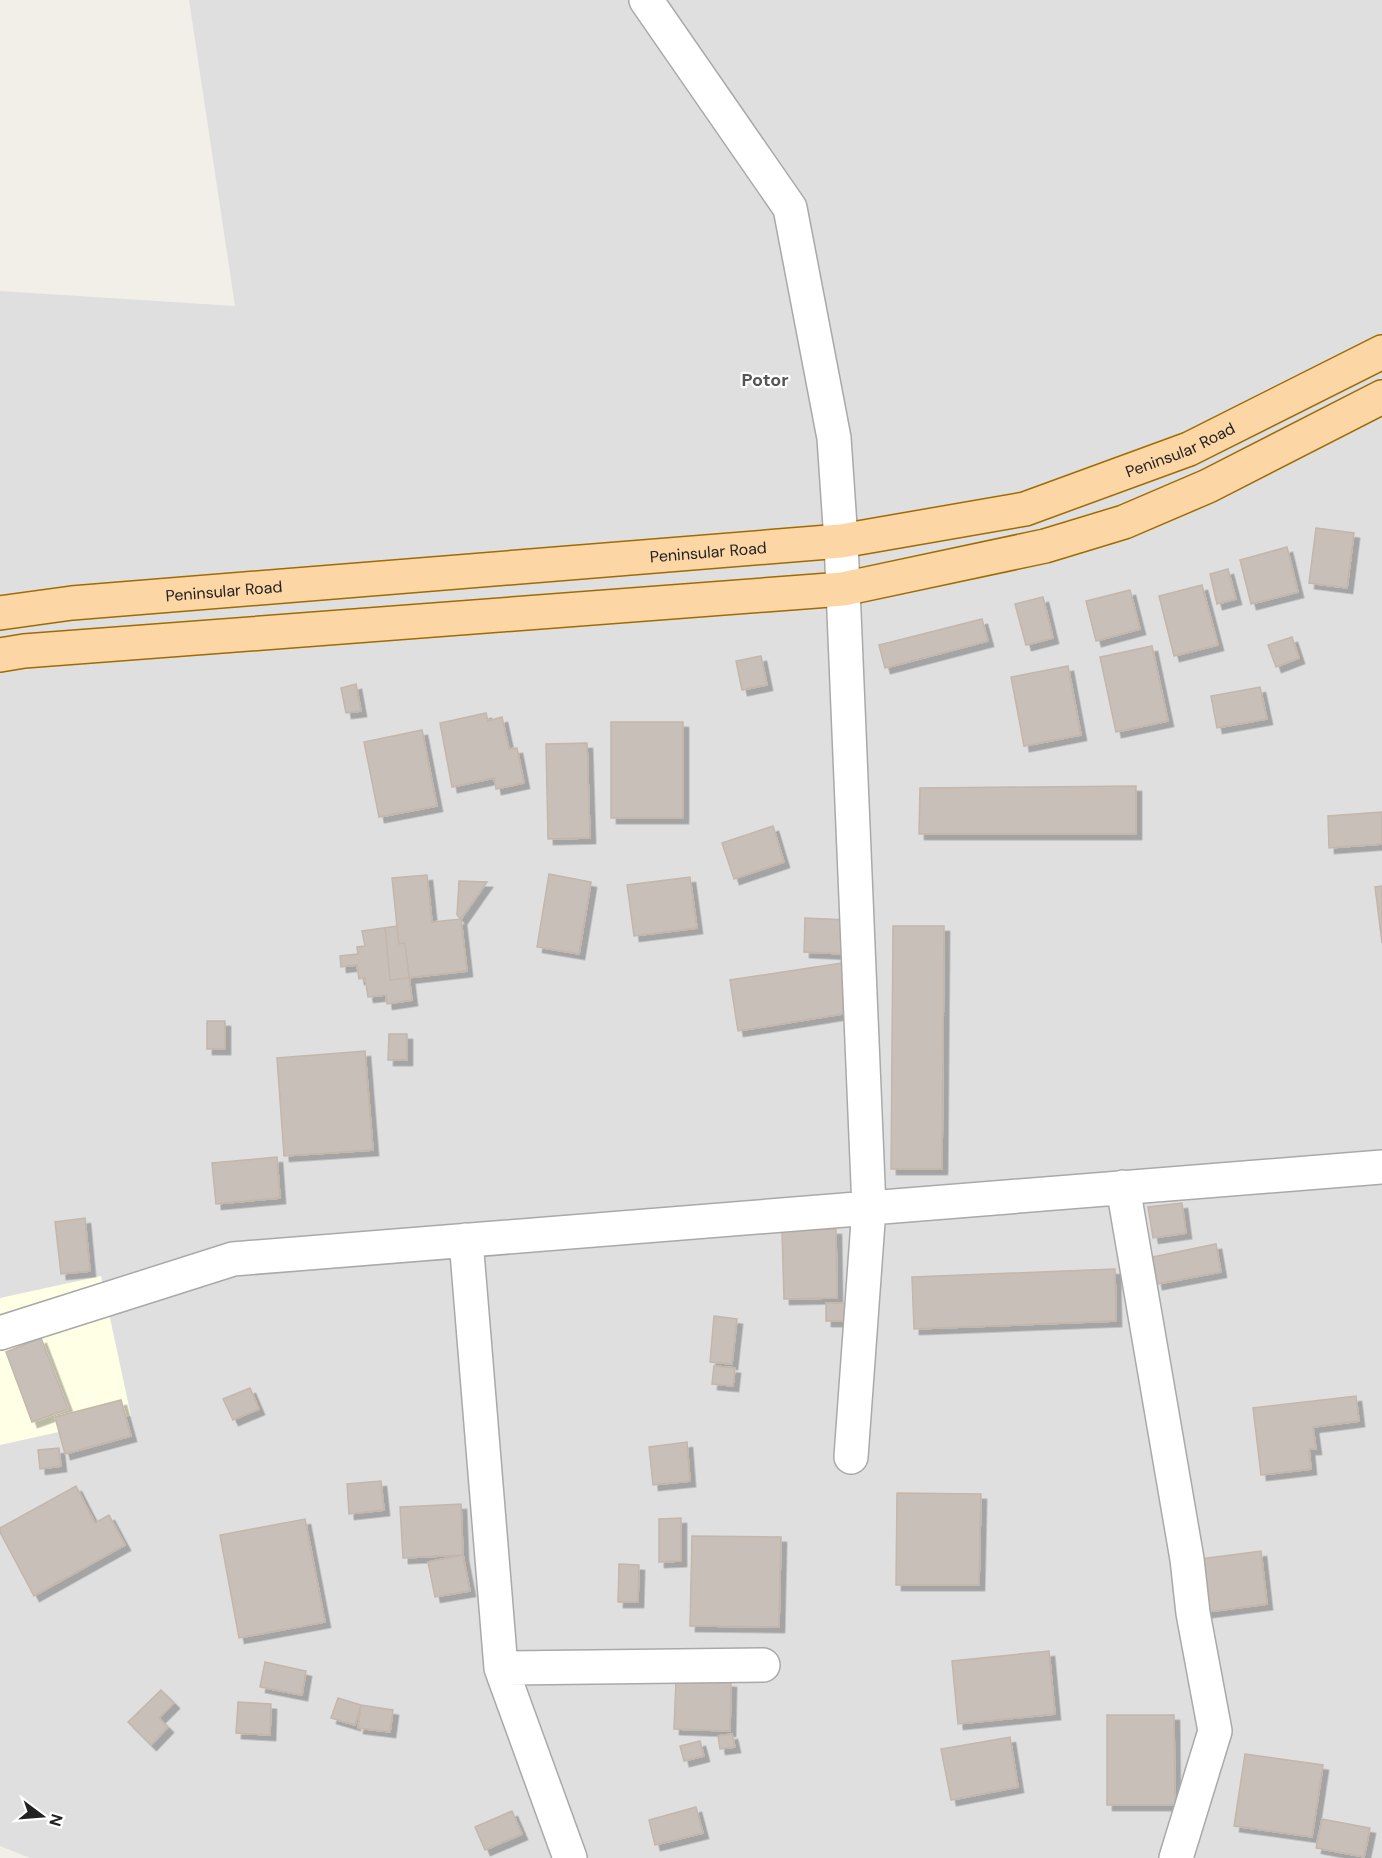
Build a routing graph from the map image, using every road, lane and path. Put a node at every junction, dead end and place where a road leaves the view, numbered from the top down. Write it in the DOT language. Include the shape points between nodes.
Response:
graph roads {
  1 [pos="646,0"];
  2 [pos="1382,352"];
  3 [pos="1382,398"];
  4 [pos="841,541"];
  5 [pos="843,590"];
  6 [pos="0,612"];
  7 [pos="8,657"];
  8 [pos="1382,1167"];
  9 [pos="1123,1187"];
  10 [pos="869,1208"];
  11 [pos="466,1240"];
  12 [pos="0,1333"];
  13 [pos="851,1457"];
  14 [pos="764,1665"];
  15 [pos="501,1668"];
  16 [pos="570,1858"];
  17 [pos="1176,1858"];
  1 -- 4 [label="street" via="790,208 834,438"];
  2 -- 4 [label="main road, Peninsular Road" via="1189,449 1025,509"];
  3 -- 5 [label="main road" via="1208,486 1124,522 1045,546"];
  4 -- 5 [label="street"];
  4 -- 6 [label="main road, Peninsular Road"];
  5 -- 7 [label="main road"];
  5 -- 10 [label="street"];
  8 -- 9 [label="street"];
  9 -- 10 [label="street"];
  9 -- 17 [label="street" via="1215,1731"];
  10 -- 11 [label="street"];
  10 -- 13 [label="street"];
  11 -- 12 [label="street" via="233,1258"];
  11 -- 15 [label="street"];
  14 -- 15 [label="street"];
  15 -- 16 [label="street"];
}
